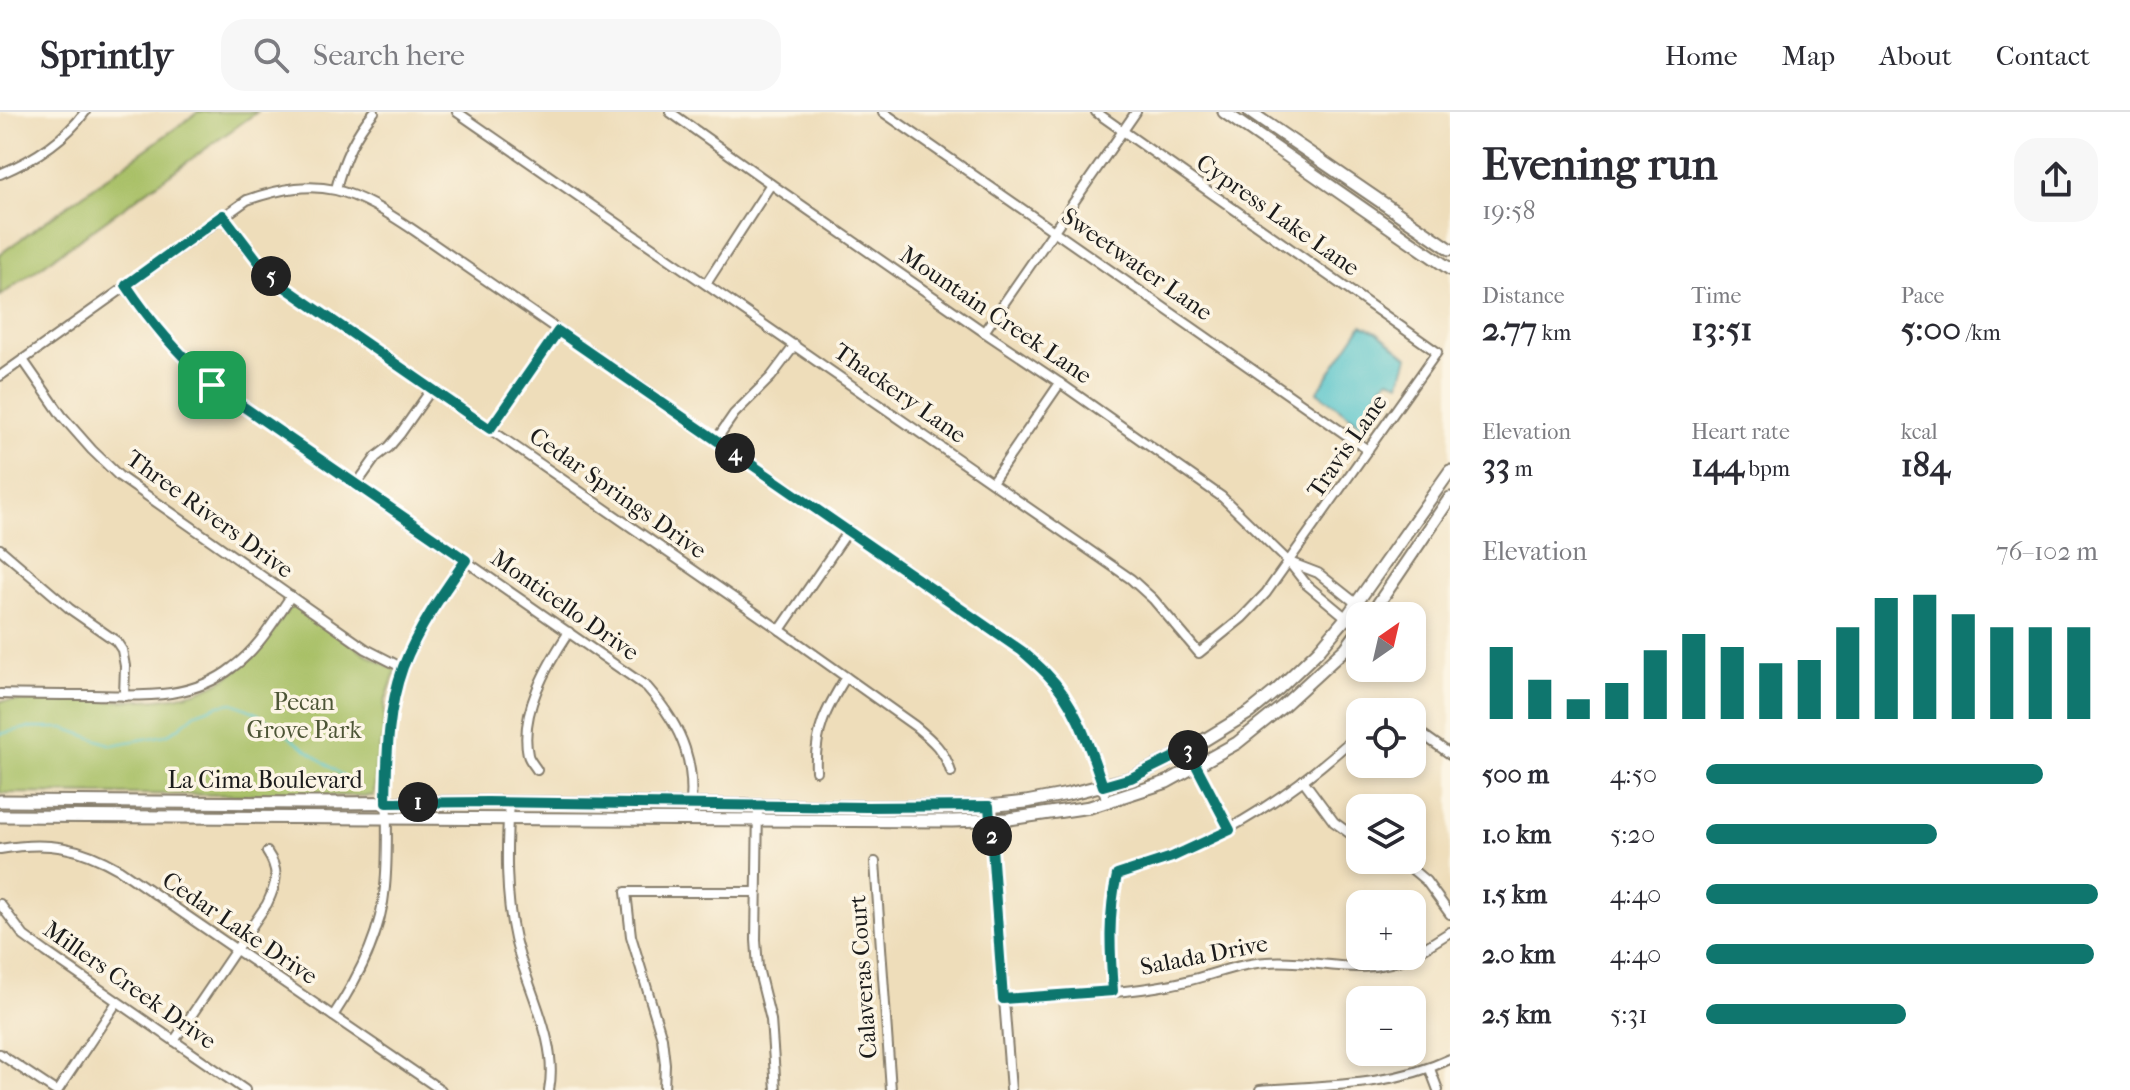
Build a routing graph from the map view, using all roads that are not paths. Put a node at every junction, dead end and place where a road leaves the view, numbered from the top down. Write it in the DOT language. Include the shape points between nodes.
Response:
graph roads {
  1 [pos="85,112"];
  2 [pos="374,112"];
  3 [pos="457,112"];
  4 [pos="670,112"];
  5 [pos="883,112"];
  6 [pos="1096,112"];
  7 [pos="1136,112"];
  8 [pos="1224,112"];
  9 [pos="1250,112"];
  10 [pos="1123,131"];
  11 [pos="0,174"];
  12 [pos="771,184"];
  13 [pos="336,189"];
  14 [pos="223,215"];
  15 [pos="1054,231"];
  16 [pos="1450,249"];
  17 [pos="1450,269"];
  18 [pos="706,284"];
  19 [pos="126,285"];
  20 [pos="558,331"];
  21 [pos="984,332"];
  22 [pos="795,345"];
  23 [pos="1437,352"];
  24 [pos="23,360"];
  25 [pos="0,376"];
  26 [pos="1060,383"];
  27 [pos="431,390"];
  28 [pos="490,429"];
  29 [pos="716,440"];
  30 [pos="1368,450"];
  31 [pos="1450,471"];
  32 [pos="992,482"];
  33 [pos="356,485"];
  34 [pos="1447,492"];
  35 [pos="848,531"];
  36 [pos="0,549"];
  37 [pos="466,560"];
  38 [pos="1289,562"];
  39 [pos="291,596"];
  40 [pos="1354,602"];
  41 [pos="1358,602"];
  42 [pos="1378,602"];
  43 [pos="1346,618"];
  44 [pos="780,630"];
  45 [pos="569,632"];
  46 [pos="1346,648"];
  47 [pos="403,668"];
  48 [pos="846,677"];
  49 [pos="0,694"];
  50 [pos="124,696"];
  51 [pos="1426,737"];
  52 [pos="1346,744"];
  53 [pos="1188,750"];
  54 [pos="1450,754"];
  55 [pos="1196,765"];
  56 [pos="537,770"];
  57 [pos="816,771"];
  58 [pos="951,772"];
  59 [pos="1303,780"];
  60 [pos="1103,786"];
  61 [pos="0,801"];
  62 [pos="509,802"];
  63 [pos="386,803"];
  64 [pos="1107,803"];
  65 [pos="691,805"];
  66 [pos="758,805"];
  67 [pos="989,806"];
  68 [pos="0,816"];
  69 [pos="387,818"];
  70 [pos="508,819"];
  71 [pos="689,820"];
  72 [pos="757,820"];
  73 [pos="990,820"];
  74 [pos="1230,830"];
  75 [pos="1346,831"];
  76 [pos="0,849"];
  77 [pos="267,852"];
  78 [pos="875,862"];
  79 [pos="1418,874"];
  80 [pos="756,892"];
  81 [pos="0,904"];
  82 [pos="1450,914"];
  83 [pos="1450,932"];
  84 [pos="1426,947"];
  85 [pos="237,950"];
  86 [pos="1346,967"];
  87 [pos="1113,991"];
  88 [pos="1003,999"];
  89 [pos="117,1002"];
  90 [pos="333,1016"];
  91 [pos="174,1041"];
  92 [pos="0,1054"];
  93 [pos="1450,1059"];
  94 [pos="1430,1069"];
  95 [pos="56,1090"];
  96 [pos="245,1090"];
  97 [pos="441,1090"];
  98 [pos="549,1090"];
  99 [pos="664,1090"];
  100 [pos="776,1090"];
  101 [pos="891,1090"];
  102 [pos="1011,1090"];
  103 [pos="1260,1090"];
  104 [pos="1438,1090"];
  1 -- 11 [label="street" via="60,139"];
  2 -- 13 [label="street" via="347,153"];
  3 -- 18 [label="street, Thackery Lane"];
  4 -- 12 [label="street, Mountain Creek Lane"];
  5 -- 15 [label="street, Sweetwater Lane"];
  6 -- 10 [label="street, Cypress Lake Lane"];
  7 -- 10 [label="street"];
  8 -- 17 [label="street"];
  9 -- 16 [label="street"];
  10 -- 15 [label="street"];
  10 -- 23 [label="street, Cypress Lake Lane"];
  12 -- 18 [label="street"];
  12 -- 21 [label="street, Mountain Creek Lane"];
  13 -- 14 [label="street" via="275,190"];
  13 -- 20 [label="street" via="381,209"];
  14 -- 19 [label="street"];
  14 -- 27 [label="street, Cedar Springs Drive" via="268,274"];
  15 -- 21 [label="street"];
  15 -- 30 [label="street, Sweetwater Lane"];
  18 -- 22 [label="street, Thackery Lane"];
  19 -- 24 [label="street"];
  19 -- 33 [label="street, Monticello Drive" via="152,324 212,385"];
  20 -- 28 [label="street"];
  20 -- 29 [label="street"];
  21 -- 26 [label="street, Mountain Creek Lane"];
  22 -- 29 [label="street"];
  22 -- 32 [label="street, Thackery Lane"];
  23 -- 30 [label="street, Travis Lane"];
  24 -- 25 [label="street"];
  24 -- 39 [label="street, Three Rivers Drive" via="62,416 119,476"];
  26 -- 32 [label="street"];
  26 -- 38 [label="street, Mountain Creek Lane" via="1222,497"];
  27 -- 28 [label="street, Cedar Springs Drive"];
  27 -- 33 [label="street"];
  28 -- 44 [label="street, Cedar Springs Drive"];
  29 -- 35 [label="street"];
  30 -- 38 [label="street, Travis Lane"];
  31 -- 34 [label="street, La Cima Boulevard"];
  32 -- 38 [label="street, Thackery Lane" via="1131,579 1199,653 1242,618"];
  33 -- 37 [label="street, Monticello Drive"];
  34 -- 41 [label="street, La Cima Boulevard"];
  34 -- 42 [label="street, La Cima Boulevard"];
  35 -- 44 [label="street"];
  35 -- 60 [label="street" via="1048,674 1086,737"];
  36 -- 50 [label="street" via="116,641 125,666"];
  37 -- 45 [label="street, Monticello Drive"];
  37 -- 47 [label="street" via="425,621"];
  38 -- 40 [label="street, Mountain Creek Lane" via="1318,573"];
  38 -- 43 [label="street, Mountain Creek Lane"];
  39 -- 47 [label="street, Three Rivers Drive" via="366,649"];
  39 -- 50 [label="street" via="261,639 219,677 178,693"];
  43 -- 53 [label="street, La Cima Boulevard" via="1268,697"];
  44 -- 48 [label="street, Cedar Springs Drive"];
  45 -- 56 [label="street" via="544,671 531,711 528,758"];
  45 -- 65 [label="street, Monticello Drive" via="660,702 689,759"];
  46 -- 55 [label="street, La Cima Boulevard" via="1237,743"];
  47 -- 63 [label="street" via="390,725"];
  48 -- 57 [label="street" via="817,735"];
  48 -- 58 [label="street, Cedar Springs Drive" via="930,738 946,756"];
  49 -- 50 [label="street"];
  51 -- 54 [label="street"];
  52 -- 59 [label="street"];
  53 -- 55 [label="street"];
  53 -- 60 [label="street, La Cima Boulevard"];
  55 -- 64 [label="street, La Cima Boulevard" via="1167,782"];
  55 -- 74 [label="street"];
  59 -- 74 [label="street"];
  59 -- 75 [label="street"];
  60 -- 64 [label="street"];
  60 -- 67 [label="street, La Cima Boulevard"];
  61 -- 63 [label="street, La Cima Boulevard"];
  62 -- 63 [label="street, La Cima Boulevard"];
  62 -- 65 [label="street, La Cima Boulevard"];
  62 -- 70 [label="street"];
  63 -- 69 [label="street"];
  64 -- 73 [label="street, La Cima Boulevard"];
  65 -- 66 [label="street, La Cima Boulevard"];
  65 -- 71 [label="street, Monticello Drive"];
  66 -- 67 [label="street, La Cima Boulevard"];
  66 -- 72 [label="street"];
  67 -- 73 [label="street"];
  68 -- 69 [label="street, La Cima Boulevard"];
  69 -- 70 [label="street, La Cima Boulevard"];
  69 -- 90 [label="street" via="385,889 378,924 350,991"];
  70 -- 71 [label="street, La Cima Boulevard"];
  70 -- 98 [label="street" via="507,876 515,938 551,1058"];
  71 -- 72 [label="street, La Cima Boulevard"];
  72 -- 73 [label="street, La Cima Boulevard"];
  72 -- 80 [label="street"];
  73 -- 88 [label="street"];
  74 -- 87 [label="street" via="1117,875 1109,928"];
  76 -- 85 [label="street, Cedar Lake Drive" via="59,846 102,859"];
  77 -- 85 [label="street" via="275,864 273,891"];
  78 -- 101 [label="street, Calaveras Court"];
  79 -- 82 [label="street"];
  80 -- 99 [label="street" via="626,892 631,936 662,1038"];
  80 -- 100 [label="street" via="758,968 771,1020"];
  81 -- 89 [label="street, Millers Creek Drive" via="24,936"];
  83 -- 84 [label="street, Salada Drive"];
  85 -- 90 [label="street, Cedar Lake Drive"];
  85 -- 91 [label="street"];
  86 -- 87 [label="street, Salada Drive" via="1258,963 1168,985"];
  87 -- 88 [label="street, Salada Drive"];
  88 -- 102 [label="street"];
  89 -- 91 [label="street, Millers Creek Drive"];
  89 -- 95 [label="street"];
  90 -- 97 [label="street, Cedar Lake Drive"];
  91 -- 96 [label="street, Millers Creek Drive"];
  92 -- 95 [label="street"];
  93 -- 94 [label="street"];
  94 -- 103 [label="street" via="1379,1081"];
  94 -- 104 [label="street"];
}
